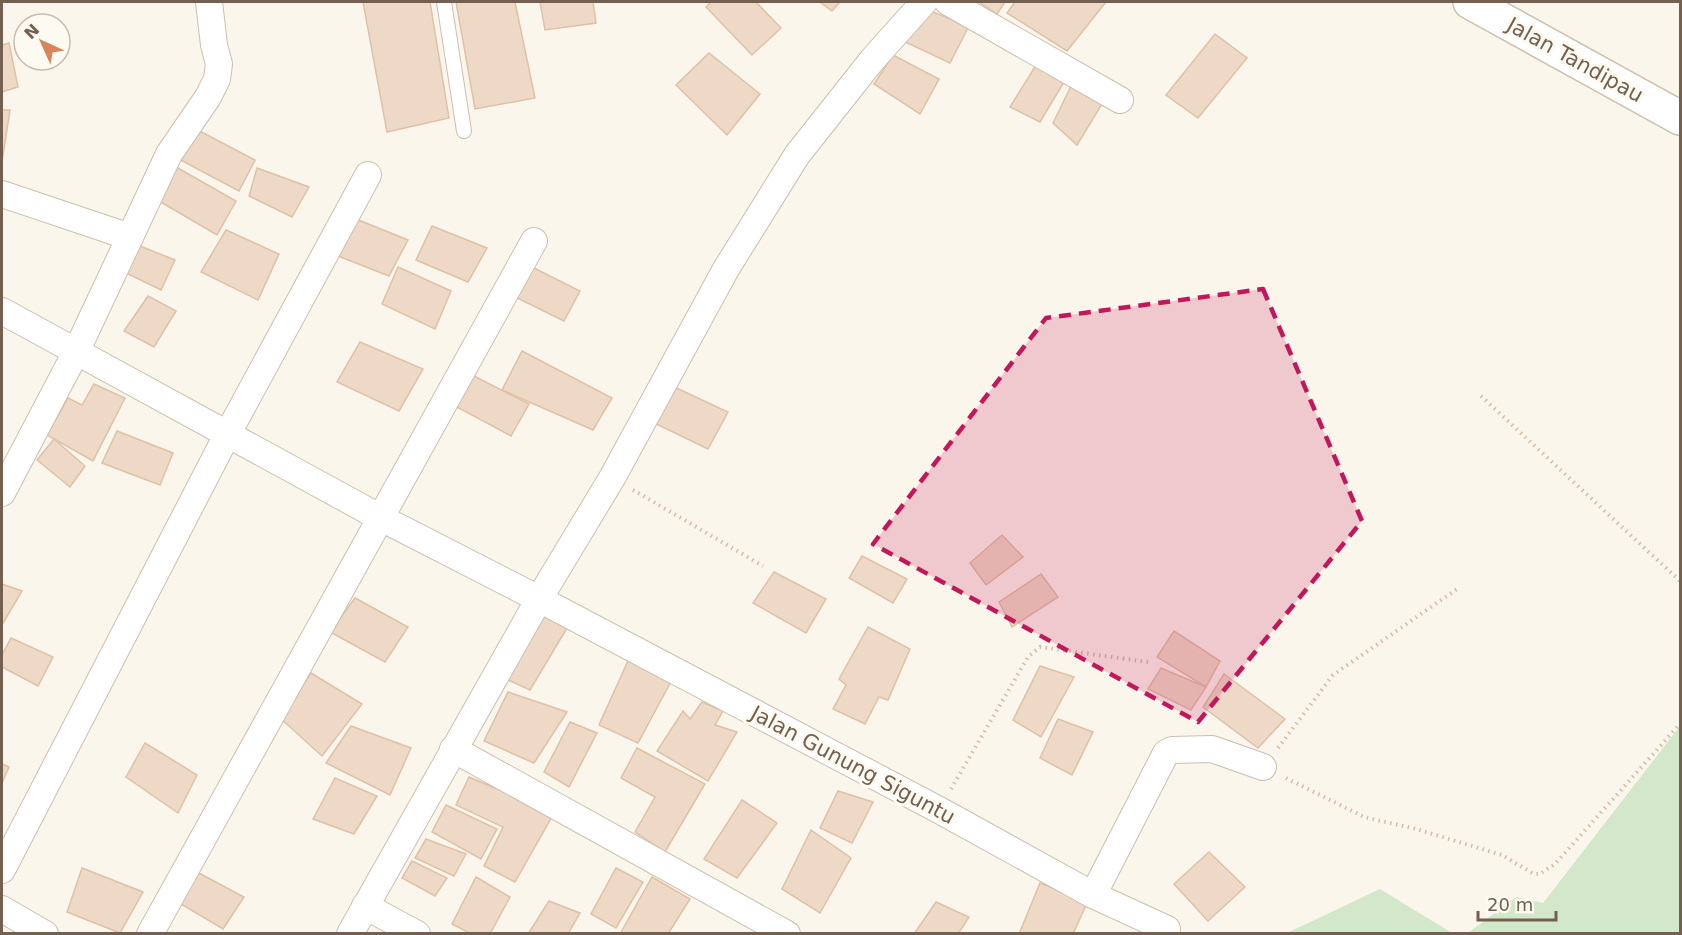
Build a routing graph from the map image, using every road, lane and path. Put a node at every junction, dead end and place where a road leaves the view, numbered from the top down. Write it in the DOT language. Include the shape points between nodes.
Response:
graph roads {
  1 [pos="209,2"];
  2 [pos="444,2"];
  3 [pos="924,2"];
  4 [pos="948,2"];
  5 [pos="1470,2"];
  6 [pos="1120,100"];
  7 [pos="1680,118"];
  8 [pos="464,131"];
  9 [pos="368,175"];
  10 [pos="2,194"];
  11 [pos="130,237"];
  12 [pos="534,241"];
  13 [pos="2,311"];
  14 [pos="76,352"];
  15 [pos="1481,396"];
  16 [pos="227,435"];
  17 [pos="612,478"];
  18 [pos="2,493"];
  19 [pos="381,518"];
  20 [pos="763,566"];
  21 [pos="1680,581"];
  22 [pos="1457,589"];
  23 [pos="539,599"];
  24 [pos="1149,662"];
  25 [pos="1680,724"];
  26 [pos="453,749"];
  27 [pos="1263,767"];
  28 [pos="939,810"];
  29 [pos="2,870"];
  30 [pos="1093,895"];
  31 [pos="366,906"];
  32 [pos="2,909"];
  33 [pos="1167,928"];
  34 [pos="45,933"];
  35 [pos="150,933"];
  36 [pos="350,933"];
  37 [pos="417,933"];
  38 [pos="787,933"];
  1 -- 11 [label="street" via="219,64 217,79 170,154"];
  2 -- 8 [label="lane"];
  3 -- 17 [label="street" via="797,154 726,269"];
  4 -- 6 [label="street"];
  5 -- 7 [label="street, Jalan Tandipau"];
  9 -- 16 [label="street"];
  10 -- 11 [label="street"];
  11 -- 14 [label="street"];
  12 -- 19 [label="street"];
  13 -- 14 [label="street, Jalan Gunung Siguntu"];
  14 -- 16 [label="street, Jalan Gunung Siguntu"];
  14 -- 18 [label="street"];
  15 -- 21 [label="path"];
  16 -- 19 [label="street, Jalan Gunung Siguntu"];
  16 -- 29 [label="street"];
  17 -- 20 [label="path"];
  17 -- 23 [label="street"];
  19 -- 23 [label="street, Jalan Gunung Siguntu"];
  19 -- 35 [label="street"];
  22 -- 27 [label="path" via="1334,675"];
  23 -- 26 [label="street"];
  23 -- 28 [label="street, Jalan Gunung Siguntu"];
  24 -- 28 [label="path" via="1036,649"];
  25 -- 27 [label="path" via="1555,864 1540,874 1502,855 1364,817"];
  26 -- 31 [label="street"];
  26 -- 38 [label="street"];
  27 -- 30 [label="street" via="1212,749 1166,753"];
  28 -- 30 [label="street, Jalan Gunung Siguntu"];
  30 -- 33 [label="street, Jalan Gunung Siguntu"];
  31 -- 36 [label="street"];
  31 -- 37 [label="street"];
  32 -- 34 [label="street"];
}
